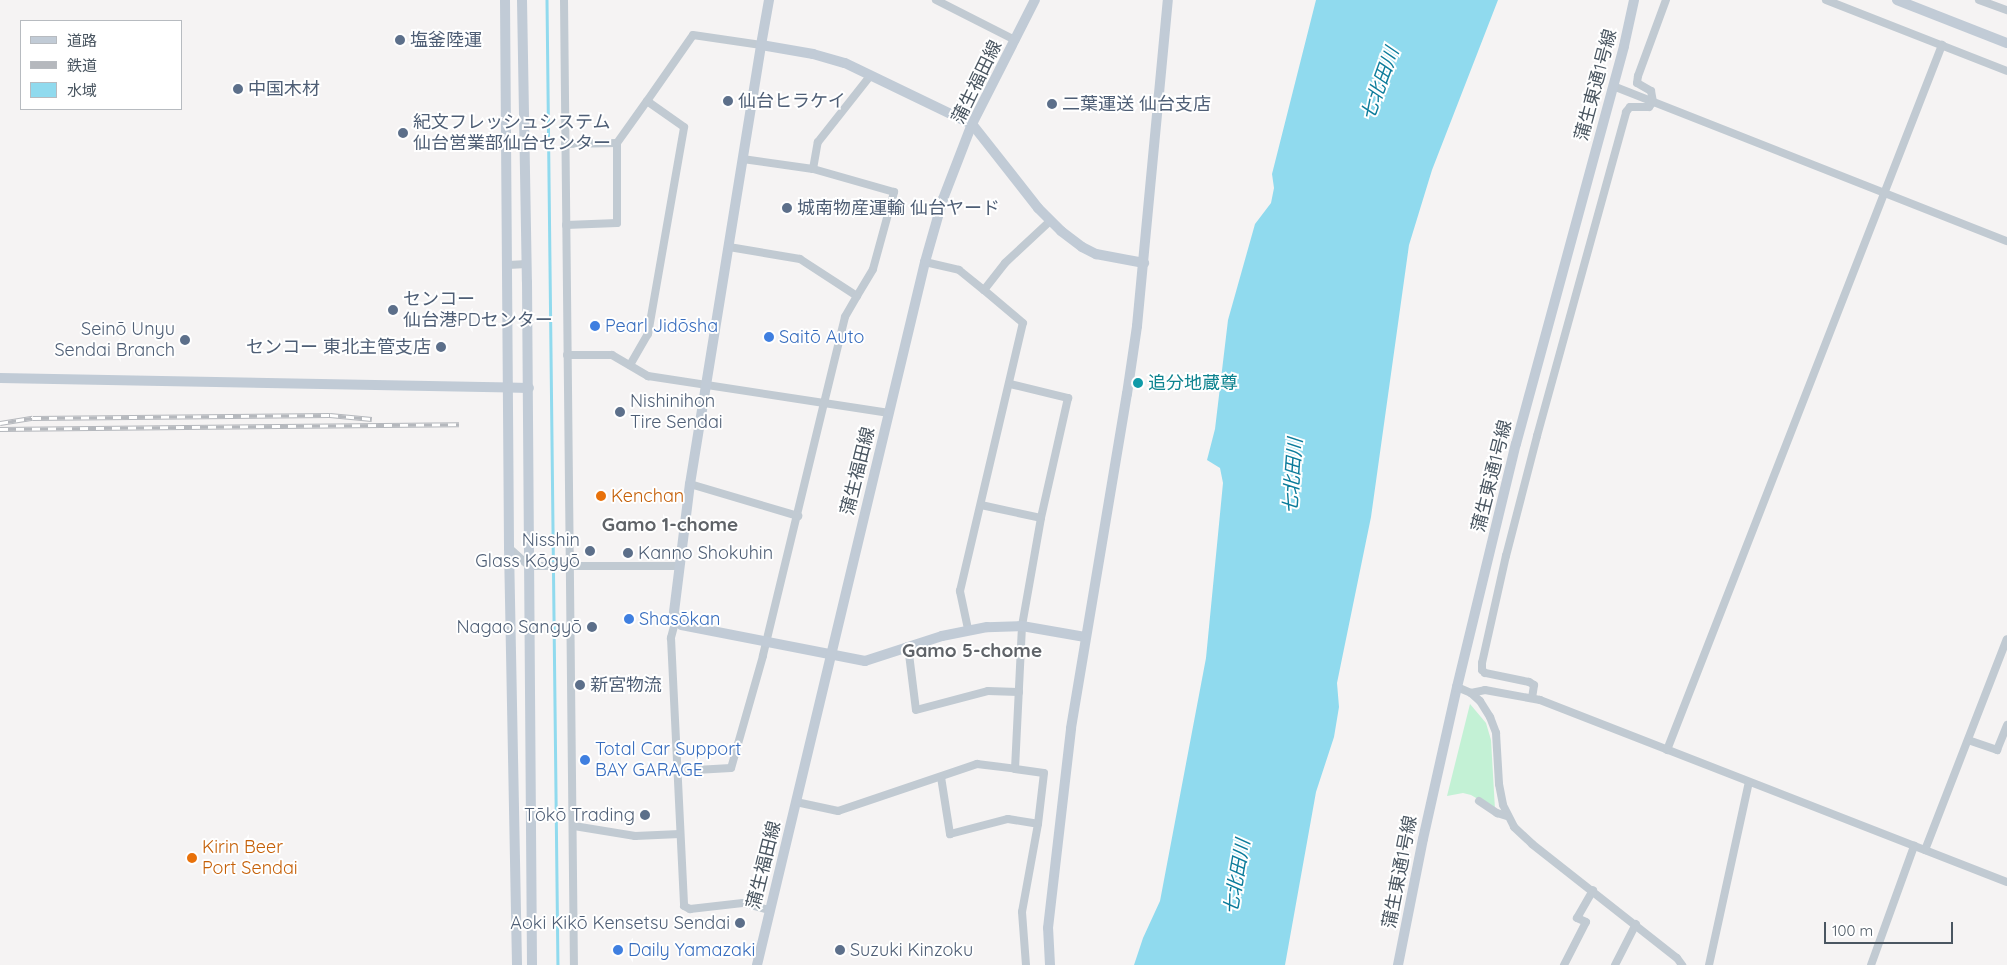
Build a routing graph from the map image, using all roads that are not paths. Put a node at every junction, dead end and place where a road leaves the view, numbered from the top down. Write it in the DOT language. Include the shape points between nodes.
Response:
graph roads {
  1 [pos="505,0"];
  2 [pos="522,0"];
  3 [pos="564,0"];
  4 [pos="769,0"];
  5 [pos="936,0"];
  6 [pos="1035,0"];
  7 [pos="1168,0"];
  8 [pos="1634,0"];
  9 [pos="1666,0"];
  10 [pos="1826,0"];
  11 [pos="1897,0"];
  12 [pos="1979,0"];
  13 [pos="2007,10"];
  14 [pos="1015,40"];
  15 [pos="2007,43"];
  16 [pos="761,45"];
  17 [pos="1942,45"];
  18 [pos="2007,71"];
  19 [pos="872,75"];
  20 [pos="1613,86"];
  21 [pos="647,100"];
  22 [pos="1653,102"];
  23 [pos="972,124"];
  24 [pos="565,144"];
  25 [pos="617,144"];
  26 [pos="743,158"];
  27 [pos="813,169"];
  28 [pos="1884,193"];
  29 [pos="1049,222"];
  30 [pos="566,225"];
  31 [pos="2007,241"];
  32 [pos="729,248"];
  33 [pos="925,262"];
  34 [pos="1144,263"];
  35 [pos="527,264"];
  36 [pos="506,265"];
  37 [pos="984,290"];
  38 [pos="857,296"];
  39 [pos="567,355"];
  40 [pos="630,365"];
  41 [pos="0,378"];
  42 [pos="1010,384"];
  43 [pos="707,385"];
  44 [pos="508,388"];
  45 [pos="528,388"];
  46 [pos="824,403"];
  47 [pos="889,413"];
  48 [pos="690,484"];
  49 [pos="981,505"];
  50 [pos="798,516"];
  51 [pos="1041,518"];
  52 [pos="509,548"];
  53 [pos="529,566"];
  54 [pos="680,566"];
  55 [pos="566,567"];
  56 [pos="676,619"];
  57 [pos="1022,626"];
  58 [pos="968,629"];
  59 [pos="1085,637"];
  60 [pos="2007,639"];
  61 [pos="766,642"];
  62 [pos="908,646"];
  63 [pos="830,655"];
  64 [pos="1999,660"];
  65 [pos="2007,663"];
  66 [pos="1457,687"];
  67 [pos="1019,692"];
  68 [pos="1471,693"];
  69 [pos="1532,698"];
  70 [pos="2007,725"];
  71 [pos="1968,740"];
  72 [pos="1667,750"];
  73 [pos="1015,769"];
  74 [pos="678,771"];
  75 [pos="941,777"];
  76 [pos="1749,782"];
  77 [pos="796,802"];
  78 [pos="1479,802"];
  79 [pos="1506,816"];
  80 [pos="1038,824"];
  81 [pos="574,826"];
  82 [pos="680,834"];
  83 [pos="1914,846"];
  84 [pos="1925,850"];
  85 [pos="2007,882"];
  86 [pos="1593,890"];
  87 [pos="770,910"];
  88 [pos="1636,924"];
  89 [pos="518,965"];
  90 [pos="532,965"];
  91 [pos="574,965"];
  92 [pos="757,965"];
  93 [pos="1026,965"];
  94 [pos="1050,965"];
  95 [pos="1398,965"];
  96 [pos="1564,965"];
  97 [pos="1615,965"];
  98 [pos="1682,965"];
  99 [pos="1709,965"];
  100 [pos="1871,965"];
  1 -- 36 [label="street"];
  2 -- 35 [label="street"];
  3 -- 24 [label="street"];
  4 -- 16 [label="street"];
  5 -- 14 [label="street"];
  6 -- 14 [label="street, 蒲生福田線"];
  7 -- 34 [label="street"];
  8 -- 20 [label="street, 蒲生東通1号線"];
  9 -- 22 [label="street" via="1637,83 1651,91"];
  10 -- 17 [label="street"];
  11 -- 15 [label="street"];
  12 -- 13 [label="street"];
  14 -- 23 [label="street, 蒲生福田線"];
  16 -- 19 [label="street" via="813,54"];
  16 -- 21 [label="street" via="693,35"];
  16 -- 26 [label="street"];
  17 -- 18 [label="street"];
  17 -- 28 [label="street"];
  19 -- 23 [label="street"];
  19 -- 27 [label="street" via="818,142"];
  20 -- 22 [label="street"];
  20 -- 66 [label="street, 蒲生東通1号線" via="1516,444"];
  21 -- 25 [label="street"];
  21 -- 40 [label="street" via="684,127 648,334"];
  22 -- 28 [label="street"];
  22 -- 69 [label="street" via="1649,108 1630,107 1626,112 1537,436 1482,663 1485,673 1534,685"];
  23 -- 29 [label="street"];
  23 -- 33 [label="street, 蒲生福田線"];
  24 -- 25 [label="street"];
  24 -- 30 [label="street"];
  25 -- 30 [label="street" via="617,223"];
  26 -- 27 [label="street"];
  26 -- 32 [label="street"];
  27 -- 38 [label="street" via="894,192 873,269"];
  28 -- 31 [label="street"];
  28 -- 72 [label="street"];
  29 -- 34 [label="street" via="1096,254"];
  29 -- 37 [label="street" via="1004,263"];
  30 -- 39 [label="street"];
  32 -- 38 [label="street" via="800,260"];
  32 -- 43 [label="street"];
  33 -- 37 [label="street" via="959,270"];
  33 -- 47 [label="street, 蒲生福田線"];
  34 -- 59 [label="street" via="1128,394"];
  35 -- 36 [label="street"];
  35 -- 45 [label="street"];
  36 -- 44 [label="street"];
  37 -- 42 [label="street" via="1023,323"];
  38 -- 46 [label="street" via="845,317"];
  39 -- 40 [label="street" via="612,355"];
  39 -- 55 [label="street"];
  40 -- 43 [label="street" via="648,376"];
  41 -- 44 [label="street"];
  42 -- 49 [label="street"];
  42 -- 51 [label="street" via="1068,398"];
  43 -- 46 [label="street"];
  43 -- 48 [label="street"];
  44 -- 45 [label="street"];
  44 -- 52 [label="street"];
  45 -- 53 [label="street"];
  46 -- 47 [label="street"];
  46 -- 50 [label="street"];
  47 -- 63 [label="street, 蒲生福田線"];
  48 -- 50 [label="street"];
  48 -- 54 [label="street"];
  49 -- 51 [label="street"];
  49 -- 58 [label="street" via="960,592"];
  50 -- 61 [label="street"];
  51 -- 57 [label="street"];
  52 -- 53 [label="street"];
  52 -- 89 [label="street"];
  53 -- 55 [label="street"];
  53 -- 90 [label="street"];
  54 -- 55 [label="street"];
  54 -- 56 [label="street" via="674,612"];
  55 -- 81 [label="street"];
  56 -- 61 [label="street" via="682,625"];
  56 -- 74 [label="street" via="670,638"];
  57 -- 58 [label="street"];
  57 -- 59 [label="street"];
  57 -- 67 [label="street"];
  58 -- 62 [label="street"];
  59 -- 94 [label="street" via="1051,899 1047,938"];
  60 -- 64 [label="street"];
  61 -- 63 [label="street"];
  61 -- 74 [label="street" via="731,768"];
  62 -- 63 [label="street" via="865,661"];
  62 -- 67 [label="street" via="916,710 988,691"];
  63 -- 77 [label="street, 蒲生福田線"];
  64 -- 65 [label="street"];
  64 -- 71 [label="street"];
  66 -- 68 [label="street"];
  66 -- 95 [label="street, 蒲生東通1号線"];
  67 -- 73 [label="street"];
  68 -- 69 [label="street" via="1485,690"];
  68 -- 79 [label="street" via="1490,716 1496,733 1499,784"];
  69 -- 72 [label="street"];
  70 -- 71 [label="street" via="1997,750"];
  71 -- 84 [label="street"];
  72 -- 76 [label="street"];
  73 -- 75 [label="street" via="978,764"];
  73 -- 80 [label="street" via="1044,774"];
  74 -- 82 [label="street"];
  75 -- 77 [label="street" via="838,811"];
  75 -- 80 [label="street" via="950,834 1008,819"];
  76 -- 83 [label="street"];
  76 -- 99 [label="street"];
  77 -- 87 [label="street, 蒲生福田線"];
  78 -- 79 [label="street"];
  79 -- 86 [label="street" via="1532,844"];
  80 -- 93 [label="street" via="1022,912"];
  81 -- 82 [label="street" via="635,836"];
  81 -- 91 [label="street"];
  82 -- 87 [label="street" via="685,908 743,903"];
  83 -- 84 [label="street"];
  83 -- 100 [label="street"];
  84 -- 85 [label="street"];
  86 -- 88 [label="street"];
  86 -- 96 [label="street" via="1577,918 1586,922"];
  87 -- 92 [label="street, 蒲生福田線"];
  88 -- 97 [label="street"];
  88 -- 98 [label="street"];
}
